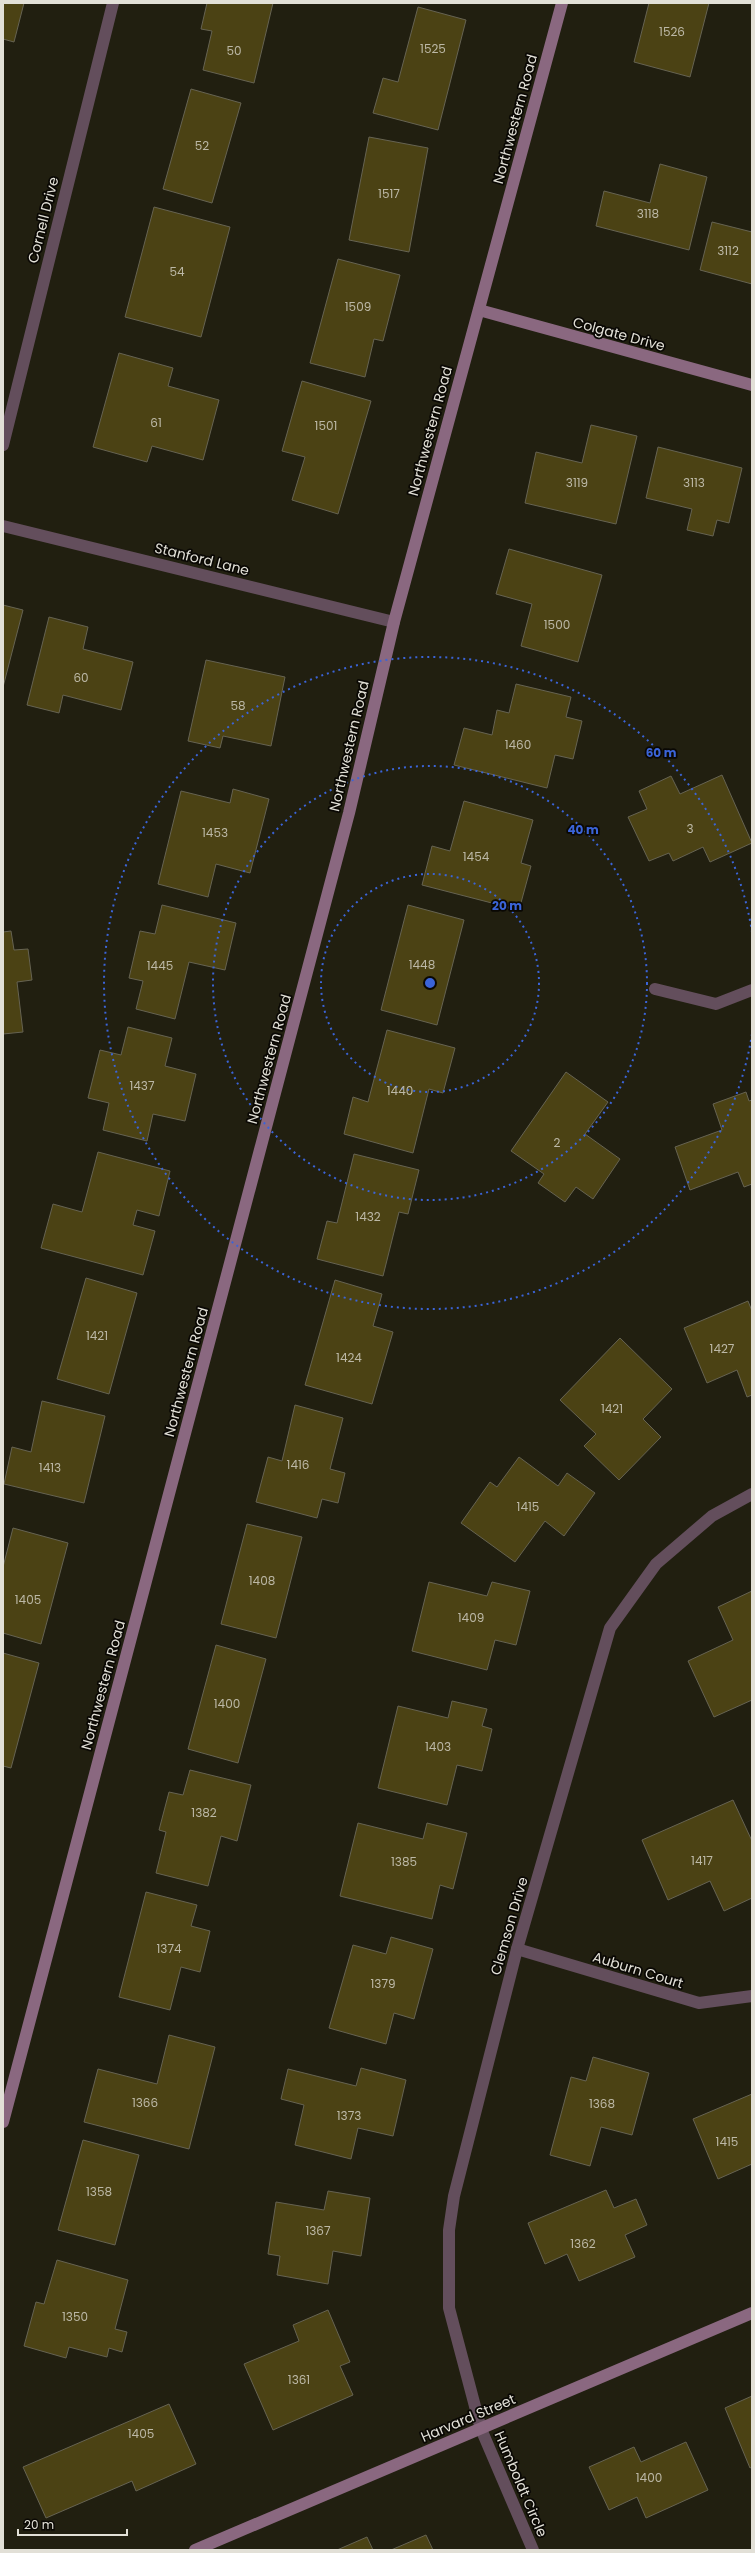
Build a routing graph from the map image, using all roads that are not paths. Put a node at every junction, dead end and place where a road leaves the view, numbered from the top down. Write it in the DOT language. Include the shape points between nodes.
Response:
graph roads {
  1 [pos="113,3"];
  2 [pos="562,3"];
  3 [pos="479,310"];
  4 [pos="752,385"];
  5 [pos="3,445"];
  6 [pos="3,526"];
  7 [pos="394,622"];
  8 [pos="655,989"];
  9 [pos="752,990"];
  10 [pos="752,1494"];
  11 [pos="517,1949"];
  12 [pos="752,1996"];
  13 [pos="3,2122"];
  14 [pos="752,2313"];
  15 [pos="481,2429"];
  16 [pos="195,2550"];
  17 [pos="533,2550"];
  1 -- 5 [label="street, Cornell Drive"];
  2 -- 3 [label="street, Northwestern Road"];
  3 -- 4 [label="street, Colgate Drive"];
  3 -- 7 [label="street, Northwestern Road"];
  6 -- 7 [label="street, Stanford Lane"];
  7 -- 13 [label="street, Northwestern Road" via="349,813"];
  8 -- 9 [label="street" via="716,1004"];
  10 -- 11 [label="street, Clemson Drive" via="712,1516 656,1564 610,1628"];
  11 -- 12 [label="street, Auburn Court" via="699,2003"];
  11 -- 15 [label="street, Clemson Drive" via="454,2196 450,2230 449,2308"];
  14 -- 15 [label="street, Harvard Street"];
  15 -- 16 [label="street, Harvard Street"];
  15 -- 17 [label="street, Humboldt Circle"];
}
